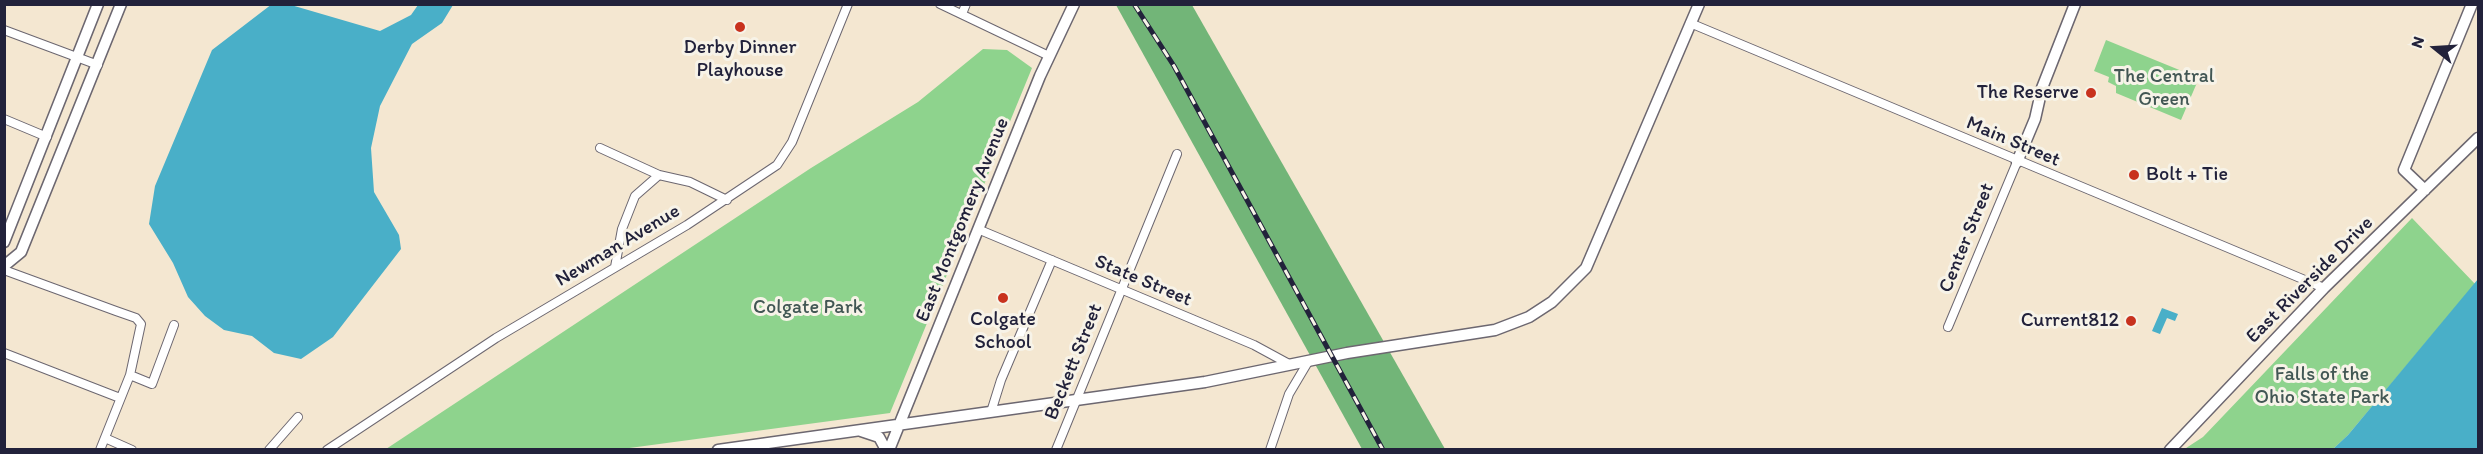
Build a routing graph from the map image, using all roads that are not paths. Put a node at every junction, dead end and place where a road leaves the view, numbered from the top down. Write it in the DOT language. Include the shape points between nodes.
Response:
graph roads {
  1 [pos="98,4"];
  2 [pos="121,4"];
  3 [pos="848,4"];
  4 [pos="940,4"];
  5 [pos="966,4"];
  6 [pos="1074,4"];
  7 [pos="1699,4"];
  8 [pos="2075,4"];
  9 [pos="2472,4"];
  10 [pos="962,14"];
  11 [pos="1690,23"];
  12 [pos="4,30"];
  13 [pos="1049,56"];
  14 [pos="79,58"];
  15 [pos="98,65"];
  16 [pos="4,119"];
  17 [pos="46,137"];
  18 [pos="2478,138"];
  19 [pos="600,148"];
  20 [pos="1177,154"];
  21 [pos="2017,162"];
  22 [pos="659,175"];
  23 [pos="2425,190"];
  24 [pos="727,200"];
  25 [pos="980,230"];
  26 [pos="4,242"];
  27 [pos="1052,260"];
  28 [pos="615,267"];
  29 [pos="4,268"];
  30 [pos="2324,288"];
  31 [pos="1123,290"];
  32 [pos="174,325"];
  33 [pos="1948,327"];
  34 [pos="4,353"];
  35 [pos="1308,362"];
  36 [pos="1292,366"];
  37 [pos="130,375"];
  38 [pos="120,398"];
  39 [pos="1077,401"];
  40 [pos="991,412"];
  41 [pos="298,417"];
  42 [pos="900,423"];
  43 [pos="858,430"];
  44 [pos="105,438"];
  45 [pos="100,450"];
  46 [pos="132,450"];
  47 [pos="269,450"];
  48 [pos="327,450"];
  49 [pos="718,450"];
  50 [pos="888,450"];
  51 [pos="1056,450"];
  52 [pos="1270,450"];
  53 [pos="2170,450"];
  1 -- 14 [label="street"];
  2 -- 15 [label="street"];
  3 -- 24 [label="street, Newman Avenue" via="786,154 764,175"];
  4 -- 10 [label="street"];
  5 -- 10 [label="street"];
  6 -- 13 [label="street, East Montgomery Avenue"];
  7 -- 11 [label="street"];
  8 -- 21 [label="street"];
  9 -- 23 [label="street" via="2404,170"];
  10 -- 13 [label="street"];
  11 -- 21 [label="street, Main Street"];
  11 -- 35 [label="street" via="1586,268 1552,302 1530,317 1495,330"];
  12 -- 14 [label="street"];
  13 -- 25 [label="street, East Montgomery Avenue"];
  14 -- 15 [label="street"];
  14 -- 17 [label="street"];
  15 -- 29 [label="street" via="21,252"];
  16 -- 17 [label="street"];
  17 -- 26 [label="street"];
  18 -- 23 [label="street, East Riverside Drive"];
  19 -- 22 [label="street"];
  20 -- 31 [label="street, Beckett Street"];
  21 -- 30 [label="street, Main Street"];
  21 -- 33 [label="street, Center Street"];
  22 -- 24 [label="street" via="690,182"];
  22 -- 28 [label="street" via="635,196 622,229"];
  23 -- 30 [label="street, East Riverside Drive"];
  24 -- 28 [label="street, Newman Avenue"];
  25 -- 27 [label="street, State Street"];
  25 -- 42 [label="street, East Montgomery Avenue"];
  27 -- 31 [label="street, State Street"];
  27 -- 40 [label="street"];
  28 -- 48 [label="street, Newman Avenue" via="496,338"];
  29 -- 37 [label="street" via="136,318 142,326"];
  30 -- 53 [label="street, East Riverside Drive"];
  31 -- 36 [label="street, State Street" via="1254,345"];
  31 -- 39 [label="street, Beckett Street"];
  32 -- 37 [label="street" via="152,384"];
  34 -- 38 [label="street"];
  35 -- 36 [label="street"];
  35 -- 52 [label="street" via="1289,394"];
  36 -- 39 [label="street"];
  37 -- 38 [label="street"];
  38 -- 44 [label="street"];
  39 -- 40 [label="street"];
  39 -- 51 [label="street, Beckett Street"];
  40 -- 42 [label="street"];
  41 -- 47 [label="street"];
  42 -- 43 [label="street"];
  42 -- 50 [label="street, East Montgomery Avenue"];
  43 -- 49 [label="street"];
  43 -- 50 [label="street" via="879,437"];
  44 -- 45 [label="street"];
  44 -- 46 [label="street"];
}
